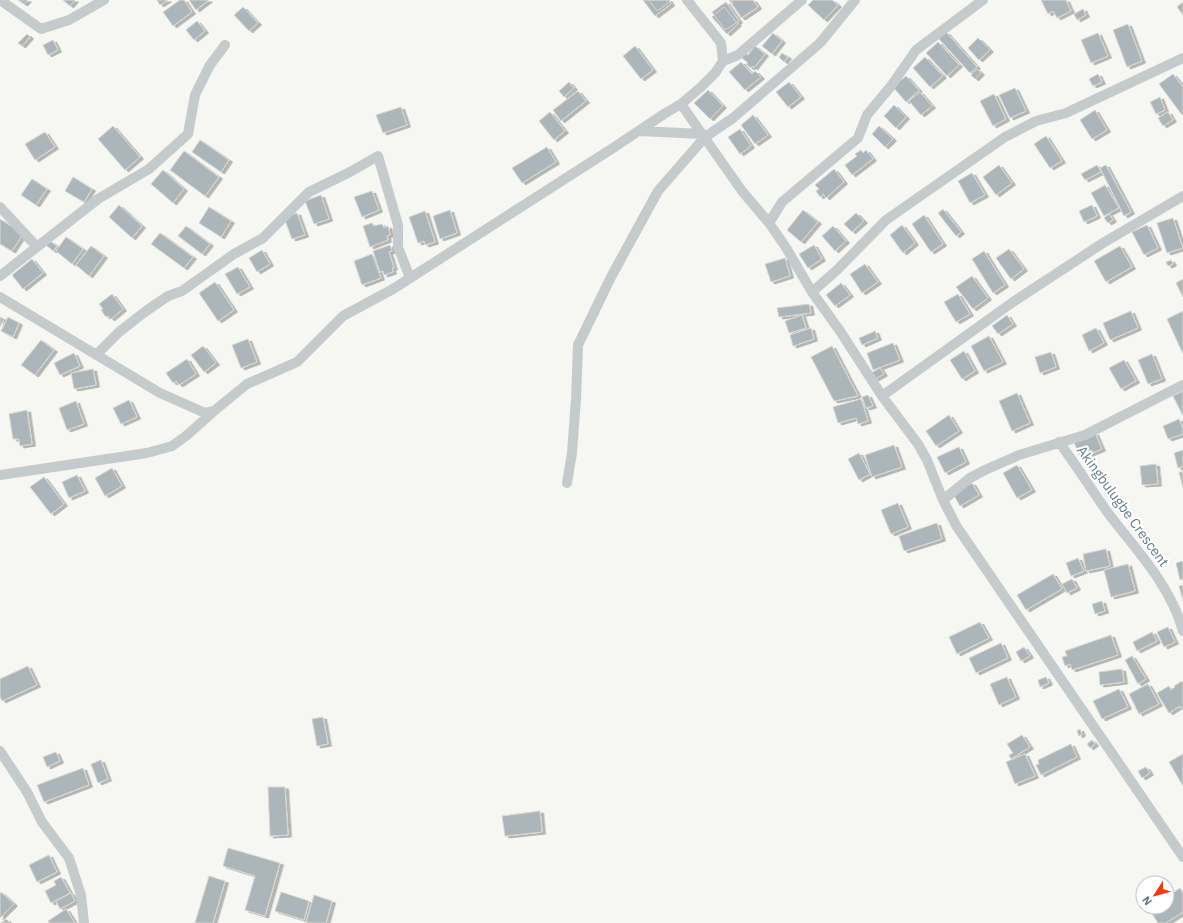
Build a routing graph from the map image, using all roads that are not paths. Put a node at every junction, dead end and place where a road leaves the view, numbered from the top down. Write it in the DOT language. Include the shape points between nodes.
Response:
graph roads {
  1 [pos="0,0"];
  2 [pos="104,0"];
  3 [pos="687,0"];
  4 [pos="802,0"];
  5 [pos="855,0"];
  6 [pos="983,0"];
  7 [pos="225,45"];
  8 [pos="1183,58"];
  9 [pos="723,61"];
  10 [pos="681,104"];
  11 [pos="640,131"];
  12 [pos="704,136"];
  13 [pos="1183,196"];
  14 [pos="0,207"];
  15 [pos="769,222"];
  16 [pos="37,248"];
  17 [pos="0,276"];
  18 [pos="410,278"];
  19 [pos="812,292"];
  20 [pos="0,296"];
  21 [pos="96,355"];
  22 [pos="1183,385"];
  23 [pos="882,396"];
  24 [pos="214,411"];
  25 [pos="1059,442"];
  26 [pos="0,475"];
  27 [pos="567,483"];
  28 [pos="942,500"];
  29 [pos="1183,631"];
  30 [pos="0,751"];
  31 [pos="1183,857"];
  32 [pos="84,923"];
  1 -- 2 [label="street" via="41,29 69,20"];
  3 -- 9 [label="street" via="721,43"];
  4 -- 9 [label="street" via="738,55"];
  5 -- 12 [label="street" via="820,43 733,118"];
  6 -- 15 [label="street" via="916,50 867,115 858,138 782,202"];
  7 -- 16 [label="street" via="210,65 195,95 188,134 149,169 98,200"];
  8 -- 19 [label="street" via="1066,113 1036,121 1005,137 886,220"];
  9 -- 10 [label="street" via="715,73"];
  10 -- 11 [label="street"];
  10 -- 12 [label="street"];
  11 -- 12 [label="street"];
  11 -- 18 [label="street"];
  12 -- 15 [label="street" via="742,191"];
  12 -- 27 [label="street" via="658,191 578,345 572,453"];
  13 -- 23 [label="street" via="1103,243 1019,298"];
  14 -- 16 [label="street"];
  15 -- 19 [label="street"];
  16 -- 17 [label="street"];
  18 -- 21 [label="street" via="398,247 398,224 378,156 309,192 263,238 234,254 182,291 168,296 146,311 119,332"];
  18 -- 24 [label="street" via="343,316 297,362 247,384"];
  19 -- 23 [label="street"];
  20 -- 21 [label="street"];
  21 -- 24 [label="street" via="160,393 205,412"];
  22 -- 25 [label="street" via="1085,435"];
  23 -- 28 [label="street" via="918,444"];
  24 -- 26 [label="street" via="172,446 147,453"];
  25 -- 28 [label="street" via="985,470 970,478"];
  25 -- 29 [label="street, Akingbulugbe Crescent" via="1151,567 1169,595"];
  28 -- 31 [label="street" via="957,527"];
  30 -- 32 [label="street" via="27,792 42,822 69,858 81,895"];
}
